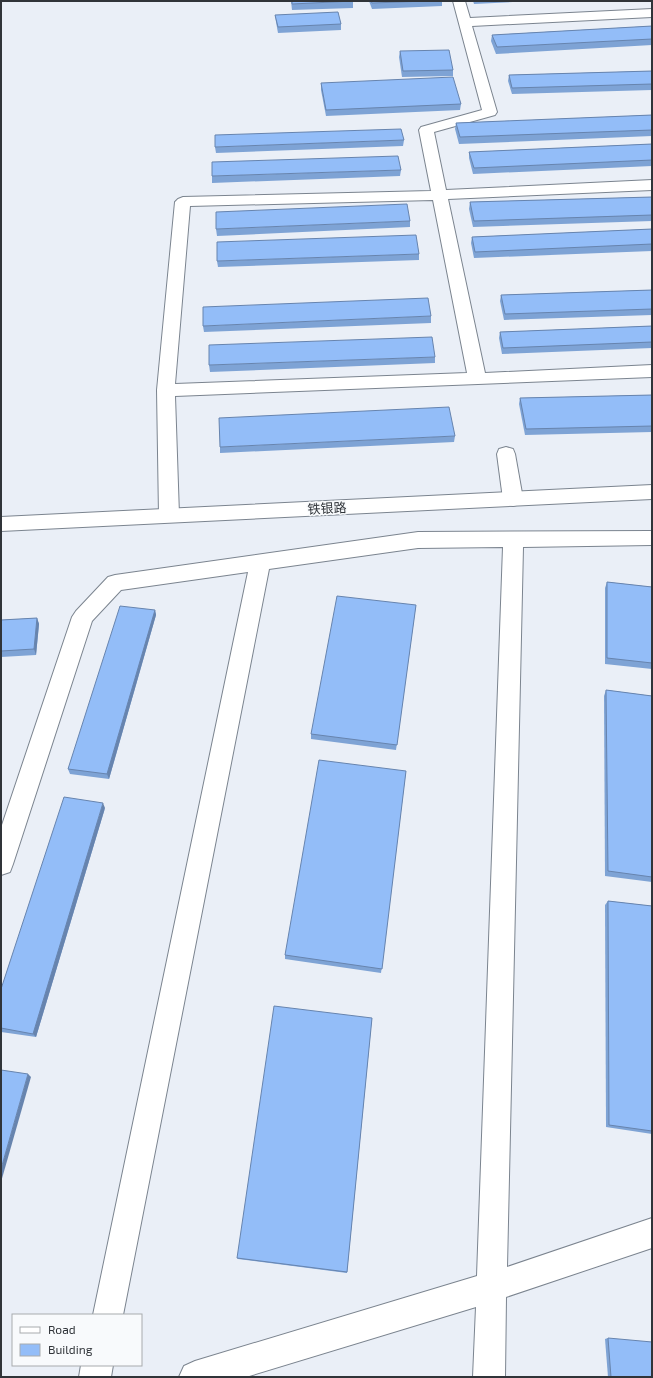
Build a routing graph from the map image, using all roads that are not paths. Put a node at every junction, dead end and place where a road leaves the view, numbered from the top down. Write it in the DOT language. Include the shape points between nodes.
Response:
graph roads {
  1 [pos="460,1"];
  2 [pos="652,13"];
  3 [pos="465,22"];
  4 [pos="652,185"];
  5 [pos="440,195"];
  6 [pos="652,371"];
  7 [pos="477,379"];
  8 [pos="166,390"];
  9 [pos="506,454"];
  10 [pos="652,492"];
  11 [pos="513,499"];
  12 [pos="169,515"];
  13 [pos="1,524"];
  14 [pos="652,538"];
  15 [pos="513,539"];
  16 [pos="260,562"];
  17 [pos="1,864"];
  18 [pos="652,1233"];
  19 [pos="492,1287"];
  20 [pos="108,1314"];
  21 [pos="97,1366"];
  22 [pos="95,1377"];
  23 [pos="195,1377"];
  24 [pos="489,1377"];
  1 -- 3 [label="main road"];
  2 -- 3 [label="main road"];
  3 -- 5 [label="main road" via="490,112 426,130"];
  4 -- 5 [label="main road"];
  5 -- 7 [label="main road"];
  5 -- 8 [label="main road" via="183,202"];
  6 -- 7 [label="main road"];
  7 -- 8 [label="main road"];
  8 -- 12 [label="main road"];
  9 -- 11 [label="main road"];
  10 -- 11 [label="main road, 铁银路"];
  11 -- 12 [label="main road, 铁银路"];
  12 -- 13 [label="main road, 铁银路"];
  14 -- 15 [label="main road"];
  15 -- 16 [label="main road" via="418,540"];
  15 -- 19 [label="main road"];
  16 -- 17 [label="main road" via="115,583 83,617"];
  16 -- 20 [label="main road"];
  18 -- 19 [label="main road"];
  19 -- 23 [label="main road"];
  19 -- 24 [label="main road"];
  21 -- 22 [label="main road"];
}
